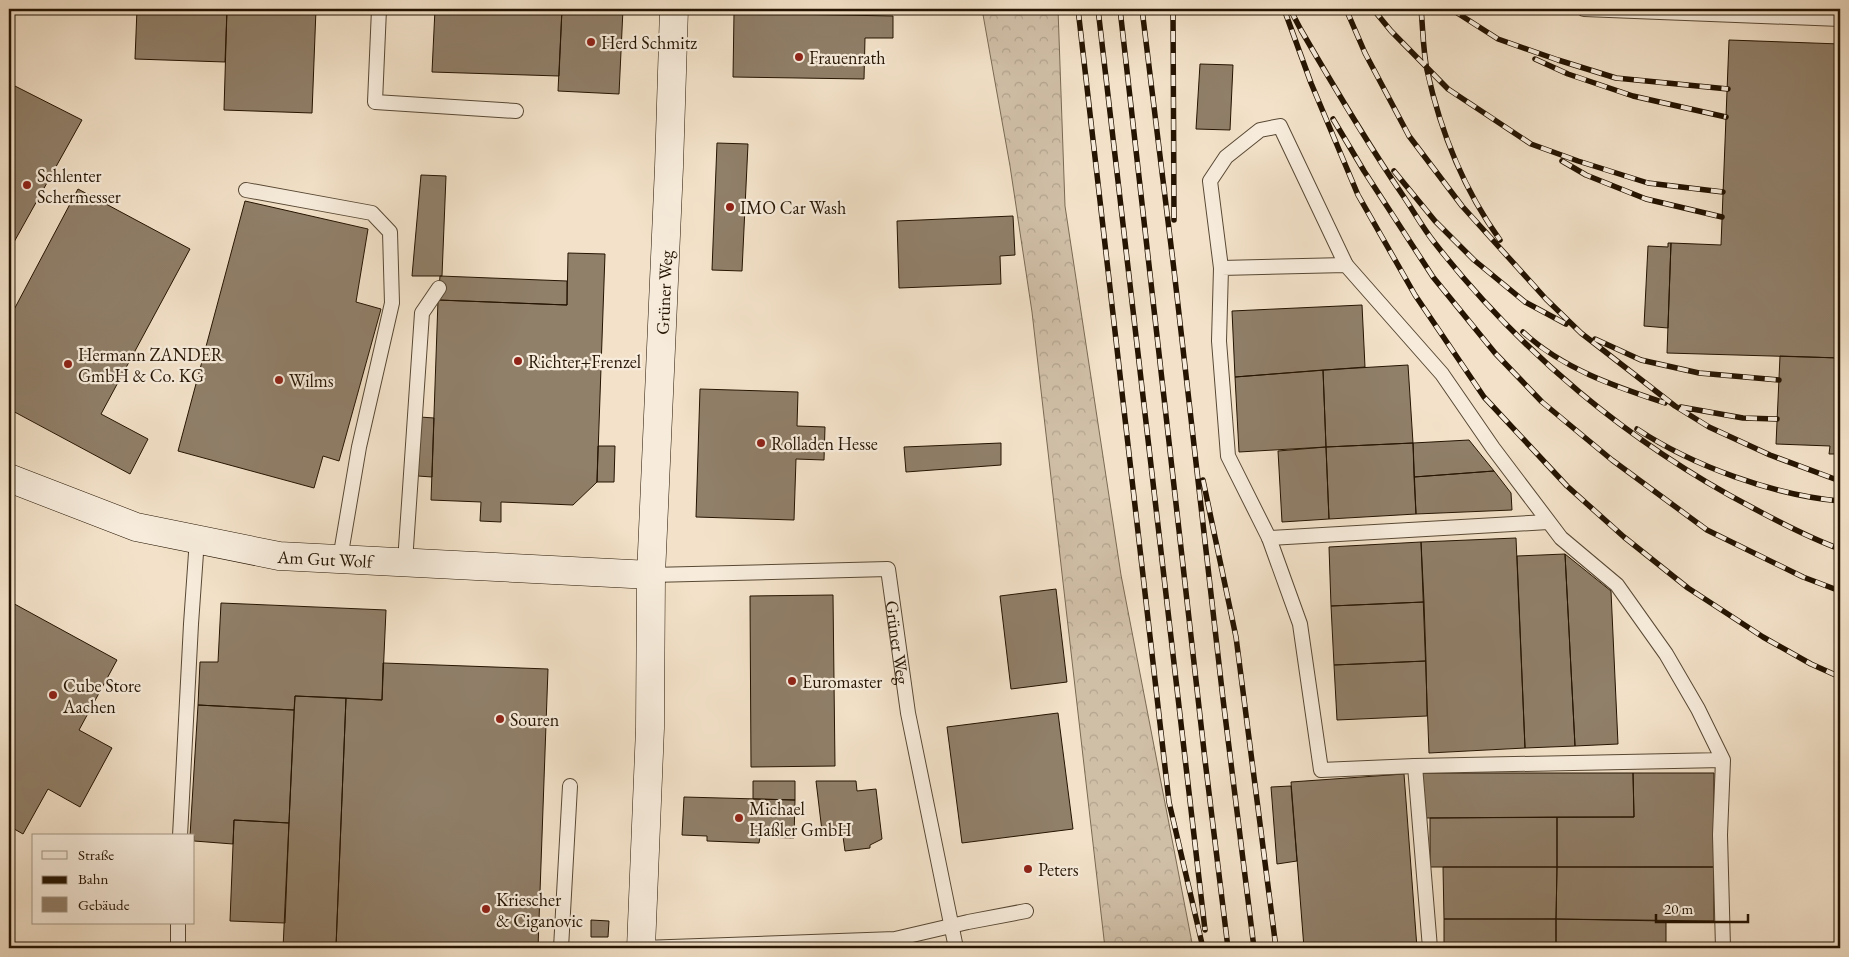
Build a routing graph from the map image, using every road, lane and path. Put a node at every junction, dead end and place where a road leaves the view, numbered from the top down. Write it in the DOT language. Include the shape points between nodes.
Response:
graph roads {
  1 [pos="379,9"];
  2 [pos="674,9"];
  3 [pos="1584,9"];
  4 [pos="1840,19"];
  5 [pos="516,111"];
  6 [pos="246,190"];
  7 [pos="1346,265"];
  8 [pos="1221,268"];
  9 [pos="439,288"];
  10 [pos="9,478"];
  11 [pos="1548,522"];
  12 [pos="1269,538"];
  13 [pos="197,539"];
  14 [pos="340,559"];
  15 [pos="406,562"];
  16 [pos="651,575"];
  17 [pos="1722,760"];
  18 [pos="1415,766"];
  19 [pos="570,786"];
  20 [pos="180,834"];
  21 [pos="1026,911"];
  22 [pos="178,924"];
  23 [pos="952,927"];
  24 [pos="178,948"];
  25 [pos="561,948"];
  26 [pos="642,948"];
  27 [pos="956,948"];
  28 [pos="1430,948"];
  29 [pos="1723,948"];
  1 -- 5 [label="lane" via="375,102"];
  2 -- 16 [label="street, Grüner Weg"];
  3 -- 4 [label="lane"];
  6 -- 14 [label="lane" via="372,213 390,232 392,304 359,447"];
  7 -- 8 [label="lane"];
  7 -- 8 [label="lane" via="1280,126 1260,130 1232,151 1210,182"];
  7 -- 11 [label="lane" via="1442,374"];
  8 -- 12 [label="lane" via="1219,341 1228,456"];
  9 -- 15 [label="lane" via="422,313"];
  10 -- 13 [label="street, Am Gut Wolf" via="136,527"];
  11 -- 12 [label="lane"];
  11 -- 17 [label="lane" via="1561,538 1617,585 1666,654 1698,709"];
  12 -- 18 [label="lane" via="1300,624 1321,770"];
  13 -- 14 [label="street, Am Gut Wolf" via="279,556"];
  13 -- 20 [label="lane"];
  14 -- 15 [label="street, Am Gut Wolf"];
  15 -- 16 [label="street, Am Gut Wolf"];
  16 -- 23 [label="lane, Grüner Weg" via="888,569 908,713"];
  16 -- 26 [label="street, Grüner Weg" via="650,728"];
  17 -- 18 [label="lane"];
  17 -- 29 [label="lane"];
  18 -- 28 [label="lane"];
  19 -- 25 [label="lane"];
  21 -- 23 [label="lane"];
  22 -- 24 [label="lane"];
  23 -- 26 [label="lane" via="895,940"];
  23 -- 27 [label="lane, Grüner Weg"];
}
